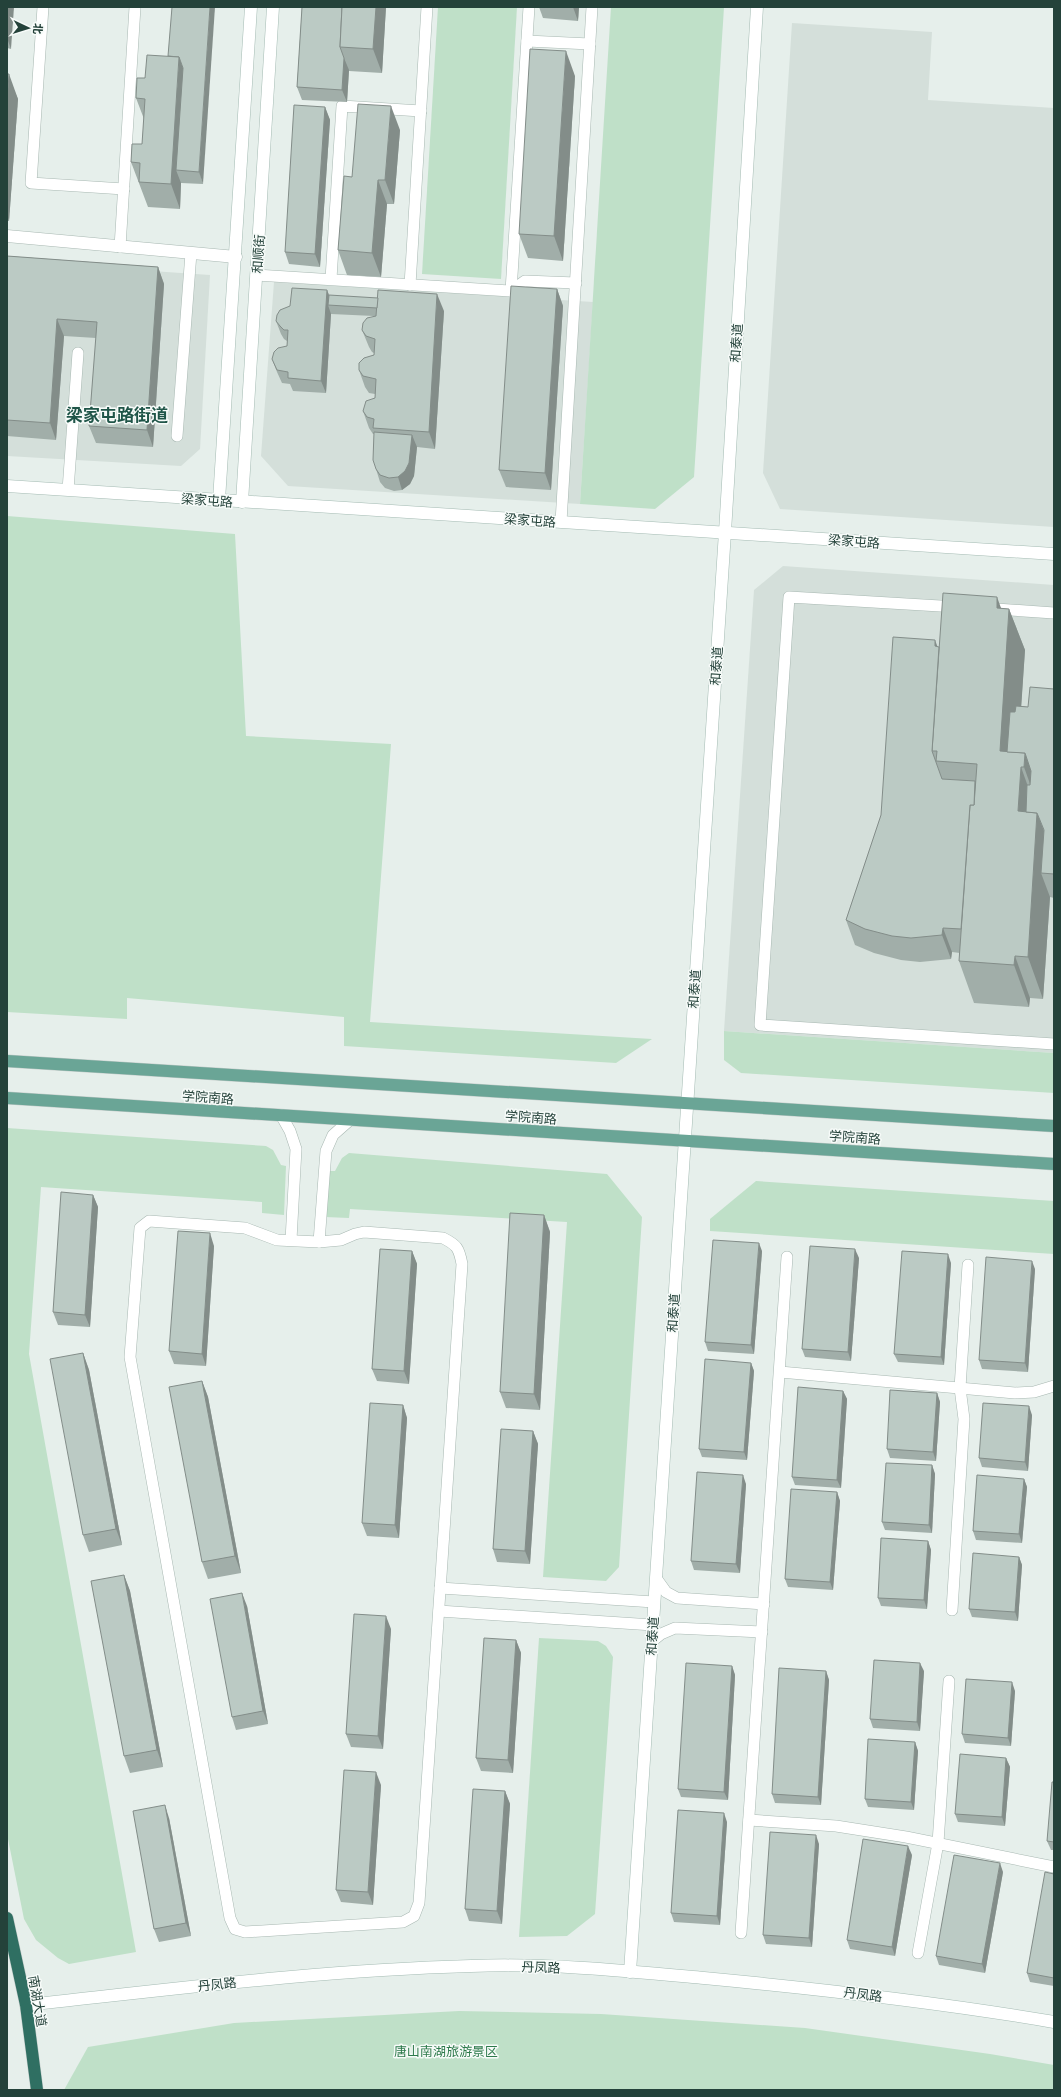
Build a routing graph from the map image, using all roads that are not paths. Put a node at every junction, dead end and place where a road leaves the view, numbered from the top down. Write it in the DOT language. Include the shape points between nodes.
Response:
graph roads {
  1 [pos="43,7"];
  2 [pos="135,7"];
  3 [pos="251,7"];
  4 [pos="273,7"];
  5 [pos="427,7"];
  6 [pos="529,7"];
  7 [pos="592,7"];
  8 [pos="757,7"];
  9 [pos="527,41"];
  10 [pos="590,44"];
  11 [pos="420,111"];
  12 [pos="124,189"];
  13 [pos="7,236"];
  14 [pos="120,247"];
  15 [pos="191,253"];
  16 [pos="236,257"];
  17 [pos="256,275"];
  18 [pos="330,280"];
  19 [pos="576,283"];
  20 [pos="410,285"];
  21 [pos="512,291"];
  22 [pos="78,353"];
  23 [pos="177,436"];
  24 [pos="7,486"];
  25 [pos="68,490"];
  26 [pos="219,500"];
  27 [pos="242,502"];
  28 [pos="561,522"];
  29 [pos="725,532"];
  30 [pos="1054,554"];
  31 [pos="968,608"];
  32 [pos="984,609"];
  33 [pos="1054,613"];
  34 [pos="1054,1044"];
  35 [pos="7,1061"];
  36 [pos="7,1098"];
  37 [pos="687,1103"];
  38 [pos="281,1115"];
  39 [pos="350,1120"];
  40 [pos="1054,1126"];
  41 [pos="684,1140"];
  42 [pos="1054,1164"];
  43 [pos="291,1240"];
  44 [pos="319,1242"];
  45 [pos="787,1257"];
  46 [pos="968,1265"];
  47 [pos="780,1372"];
  48 [pos="1054,1386"];
  49 [pos="960,1388"];
  50 [pos="656,1578"];
  51 [pos="440,1588"];
  52 [pos="654,1602"];
  53 [pos="764,1604"];
  54 [pos="952,1610"];
  55 [pos="439,1611"];
  56 [pos="653,1625"];
  57 [pos="762,1632"];
  58 [pos="651,1642"];
  59 [pos="949,1681"];
  60 [pos="749,1820"];
  61 [pos="938,1843"];
  62 [pos="1054,1867"];
  63 [pos="7,1918"];
  64 [pos="741,1933"];
  65 [pos="918,1953"];
  66 [pos="630,1972"];
  67 [pos="26,2005"];
  68 [pos="1054,2022"];
  69 [pos="37,2090"];
  1 -- 12 [label="lane" via="31,183"];
  2 -- 12 [label="lane"];
  3 -- 16 [label="street, 和顺街"];
  4 -- 17 [label="street, 和顺街"];
  5 -- 11 [label="lane"];
  6 -- 9 [label="lane"];
  7 -- 10 [label="lane"];
  8 -- 29 [label="street, 和泰道"];
  9 -- 10 [label="lane"];
  9 -- 21 [label="lane"];
  10 -- 19 [label="lane"];
  11 -- 18 [label="lane" via="342,106"];
  11 -- 20 [label="lane"];
  12 -- 14 [label="lane"];
  13 -- 14 [label="street"];
  14 -- 15 [label="street"];
  15 -- 16 [label="street"];
  15 -- 23 [label="lane"];
  16 -- 26 [label="street, 和顺街"];
  17 -- 18 [label="lane"];
  17 -- 27 [label="street, 和顺街"];
  18 -- 20 [label="lane"];
  19 -- 21 [label="lane" via="525,281"];
  19 -- 28 [label="lane"];
  20 -- 21 [label="lane"];
  22 -- 25 [label="lane"];
  24 -- 25 [label="street, 梁家屯路"];
  25 -- 26 [label="street, 梁家屯路"];
  26 -- 27 [label="street, 梁家屯路"];
  27 -- 28 [label="street, 梁家屯路"];
  28 -- 29 [label="street, 梁家屯路"];
  29 -- 30 [label="street, 梁家屯路"];
  29 -- 37 [label="street, 和泰道"];
  31 -- 34 [label="lane" via="789,597 760,1024"];
  32 -- 33 [label="lane"];
  35 -- 37 [label="main road, 学院南路"];
  36 -- 38 [label="main road, 学院南路"];
  37 -- 40 [label="main road, 学院南路"];
  37 -- 41 [label="street, 和泰道"];
  38 -- 39 [label="main road, 学院南路"];
  38 -- 43 [label="lane" via="296,1149"];
  39 -- 41 [label="main road, 学院南路"];
  39 -- 44 [label="lane" via="333,1135 326,1151"];
  41 -- 42 [label="main road, 学院南路"];
  41 -- 50 [label="street, 和泰道"];
  43 -- 44 [label="lane"];
  43 -- 55 [label="lane" via="277,1240 245,1228 148,1221 140,1228 130,1357 230,1918 235,1930 245,1932 403,1922 414,1916 419,1903"];
  44 -- 51 [label="lane" via="341,1240 364,1232 442,1238 460,1250 462,1264"];
  45 -- 47 [label="lane"];
  46 -- 49 [label="lane"];
  47 -- 49 [label="lane"];
  47 -- 53 [label="lane"];
  48 -- 49 [label="lane" via="1015,1394"];
  49 -- 54 [label="lane" via="964,1419"];
  50 -- 52 [label="street, 和泰道"];
  50 -- 53 [label="lane" via="666,1592 677,1598"];
  51 -- 52 [label="lane"];
  51 -- 55 [label="lane"];
  52 -- 56 [label="street, 和泰道"];
  53 -- 57 [label="lane"];
  55 -- 56 [label="lane"];
  56 -- 58 [label="street, 和泰道"];
  57 -- 58 [label="lane" via="675,1628"];
  57 -- 60 [label="lane"];
  58 -- 66 [label="street, 和泰道"];
  59 -- 61 [label="lane"];
  60 -- 61 [label="lane" via="836,1826"];
  60 -- 64 [label="lane"];
  61 -- 62 [label="lane"];
  61 -- 65 [label="lane"];
  63 -- 67 [label="highway, 南湖大道"];
  66 -- 67 [label="street, 丹凤路" via="473,1965 243,1981"];
  66 -- 68 [label="street, 丹凤路" via="873,1995"];
  67 -- 69 [label="highway, 南湖大道"];
}
